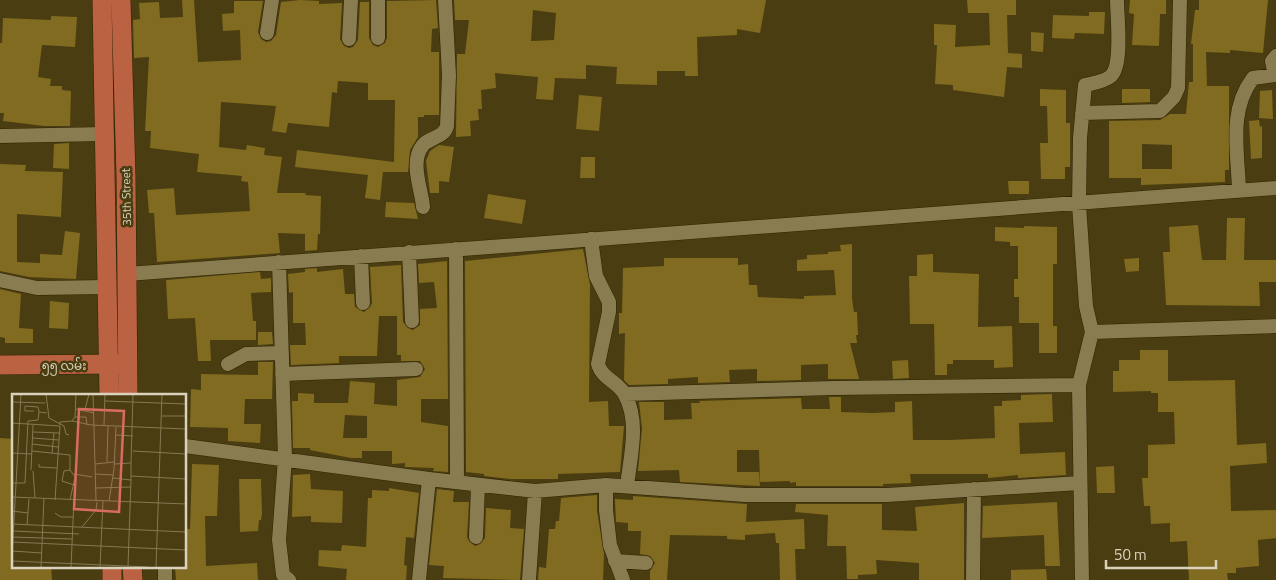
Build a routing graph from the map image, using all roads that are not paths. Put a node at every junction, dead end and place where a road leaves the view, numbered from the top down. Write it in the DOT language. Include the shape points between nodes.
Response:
graph roads {
  1 [pos="102,0"];
  2 [pos="121,0"];
  3 [pos="272,0"];
  4 [pos="351,0"];
  5 [pos="378,0"];
  6 [pos="445,0"];
  7 [pos="1117,0"];
  8 [pos="1180,0"];
  9 [pos="268,33"];
  10 [pos="378,38"];
  11 [pos="349,39"];
  12 [pos="1276,56"];
  13 [pos="1275,75"];
  14 [pos="1082,113"];
  15 [pos="104,134"];
  16 [pos="0,136"];
  17 [pos="1276,188"];
  18 [pos="1239,191"];
  19 [pos="1079,205"];
  20 [pos="423,207"];
  21 [pos="592,238"];
  22 [pos="456,249"];
  23 [pos="409,252"];
  24 [pos="362,256"];
  25 [pos="279,262"];
  26 [pos="127,274"];
  27 [pos="0,280"];
  28 [pos="108,287"];
  29 [pos="363,303"];
  30 [pos="412,322"];
  31 [pos="1276,326"];
  32 [pos="1092,332"];
  33 [pos="282,353"];
  34 [pos="118,364"];
  35 [pos="228,364"];
  36 [pos="0,365"];
  37 [pos="416,370"];
  38 [pos="282,374"];
  39 [pos="1079,385"];
  40 [pos="109,394"];
  41 [pos="128,394"];
  42 [pos="625,394"];
  43 [pos="186,446"];
  44 [pos="285,458"];
  45 [pos="428,479"];
  46 [pos="457,482"];
  47 [pos="1080,483"];
  48 [pos="478,485"];
  49 [pos="606,485"];
  50 [pos="627,486"];
  51 [pos="974,489"];
  52 [pos="535,491"];
  53 [pos="476,537"];
  54 [pos="615,561"];
  55 [pos="646,564"];
  56 [pos="288,580"];
  57 [pos="419,580"];
  58 [pos="529,580"];
  59 [pos="622,580"];
  60 [pos="973,580"];
  61 [pos="1082,580"];
  1 -- 15 [label="main road, 35th Street"];
  2 -- 26 [label="main road, 35th Street"];
  3 -- 9 [label="street"];
  4 -- 11 [label="street"];
  5 -- 10 [label="street"];
  6 -- 20 [label="street" via="449,67 447,126 443,134 423,145 421,150 417,171"];
  7 -- 14 [label="street" via="1118,42 1113,75 1085,85"];
  8 -- 14 [label="street" via="1178,88 1174,97 1160,111"];
  12 -- 13 [label="street" via="1272,60"];
  13 -- 18 [label="street" via="1253,78 1238,106"];
  14 -- 19 [label="street"];
  15 -- 16 [label="street"];
  15 -- 28 [label="main road, 35th Street"];
  17 -- 18 [label="street"];
  18 -- 19 [label="street"];
  19 -- 21 [label="street"];
  19 -- 32 [label="street" via="1086,306"];
  21 -- 22 [label="street"];
  21 -- 42 [label="street" via="596,276 609,302 598,364 600,372"];
  22 -- 23 [label="street"];
  22 -- 46 [label="street"];
  23 -- 24 [label="street"];
  23 -- 30 [label="street"];
  24 -- 25 [label="street"];
  24 -- 29 [label="street"];
  25 -- 26 [label="street"];
  25 -- 33 [label="street"];
  26 -- 34 [label="main road, 35th Street"];
  27 -- 28 [label="street" via="37,288"];
  28 -- 34 [label="main road, 35th Street"];
  31 -- 32 [label="street"];
  32 -- 39 [label="street"];
  33 -- 35 [label="street" via="246,354"];
  33 -- 38 [label="street"];
  34 -- 36 [label="main road, ၅၅ လမ်း"];
  34 -- 40 [label="main road, 35th Street"];
  34 -- 41 [label="main road, 35th Street"];
  37 -- 38 [label="street"];
  38 -- 44 [label="street"];
  39 -- 42 [label="street"];
  39 -- 47 [label="street"];
  42 -- 50 [label="street" via="633,422"];
  43 -- 44 [label="street"];
  44 -- 45 [label="street"];
  44 -- 56 [label="street" via="279,540 283,575"];
  45 -- 46 [label="street"];
  45 -- 57 [label="street"];
  46 -- 48 [label="street"];
  47 -- 51 [label="street"];
  47 -- 61 [label="street"];
  48 -- 52 [label="street"];
  48 -- 53 [label="street"];
  49 -- 50 [label="street"];
  49 -- 52 [label="street"];
  49 -- 54 [label="street" via="608,533"];
  50 -- 51 [label="street" via="794,496 887,495"];
  51 -- 60 [label="street"];
  52 -- 58 [label="street"];
  54 -- 55 [label="street"];
  54 -- 59 [label="street"];
}
